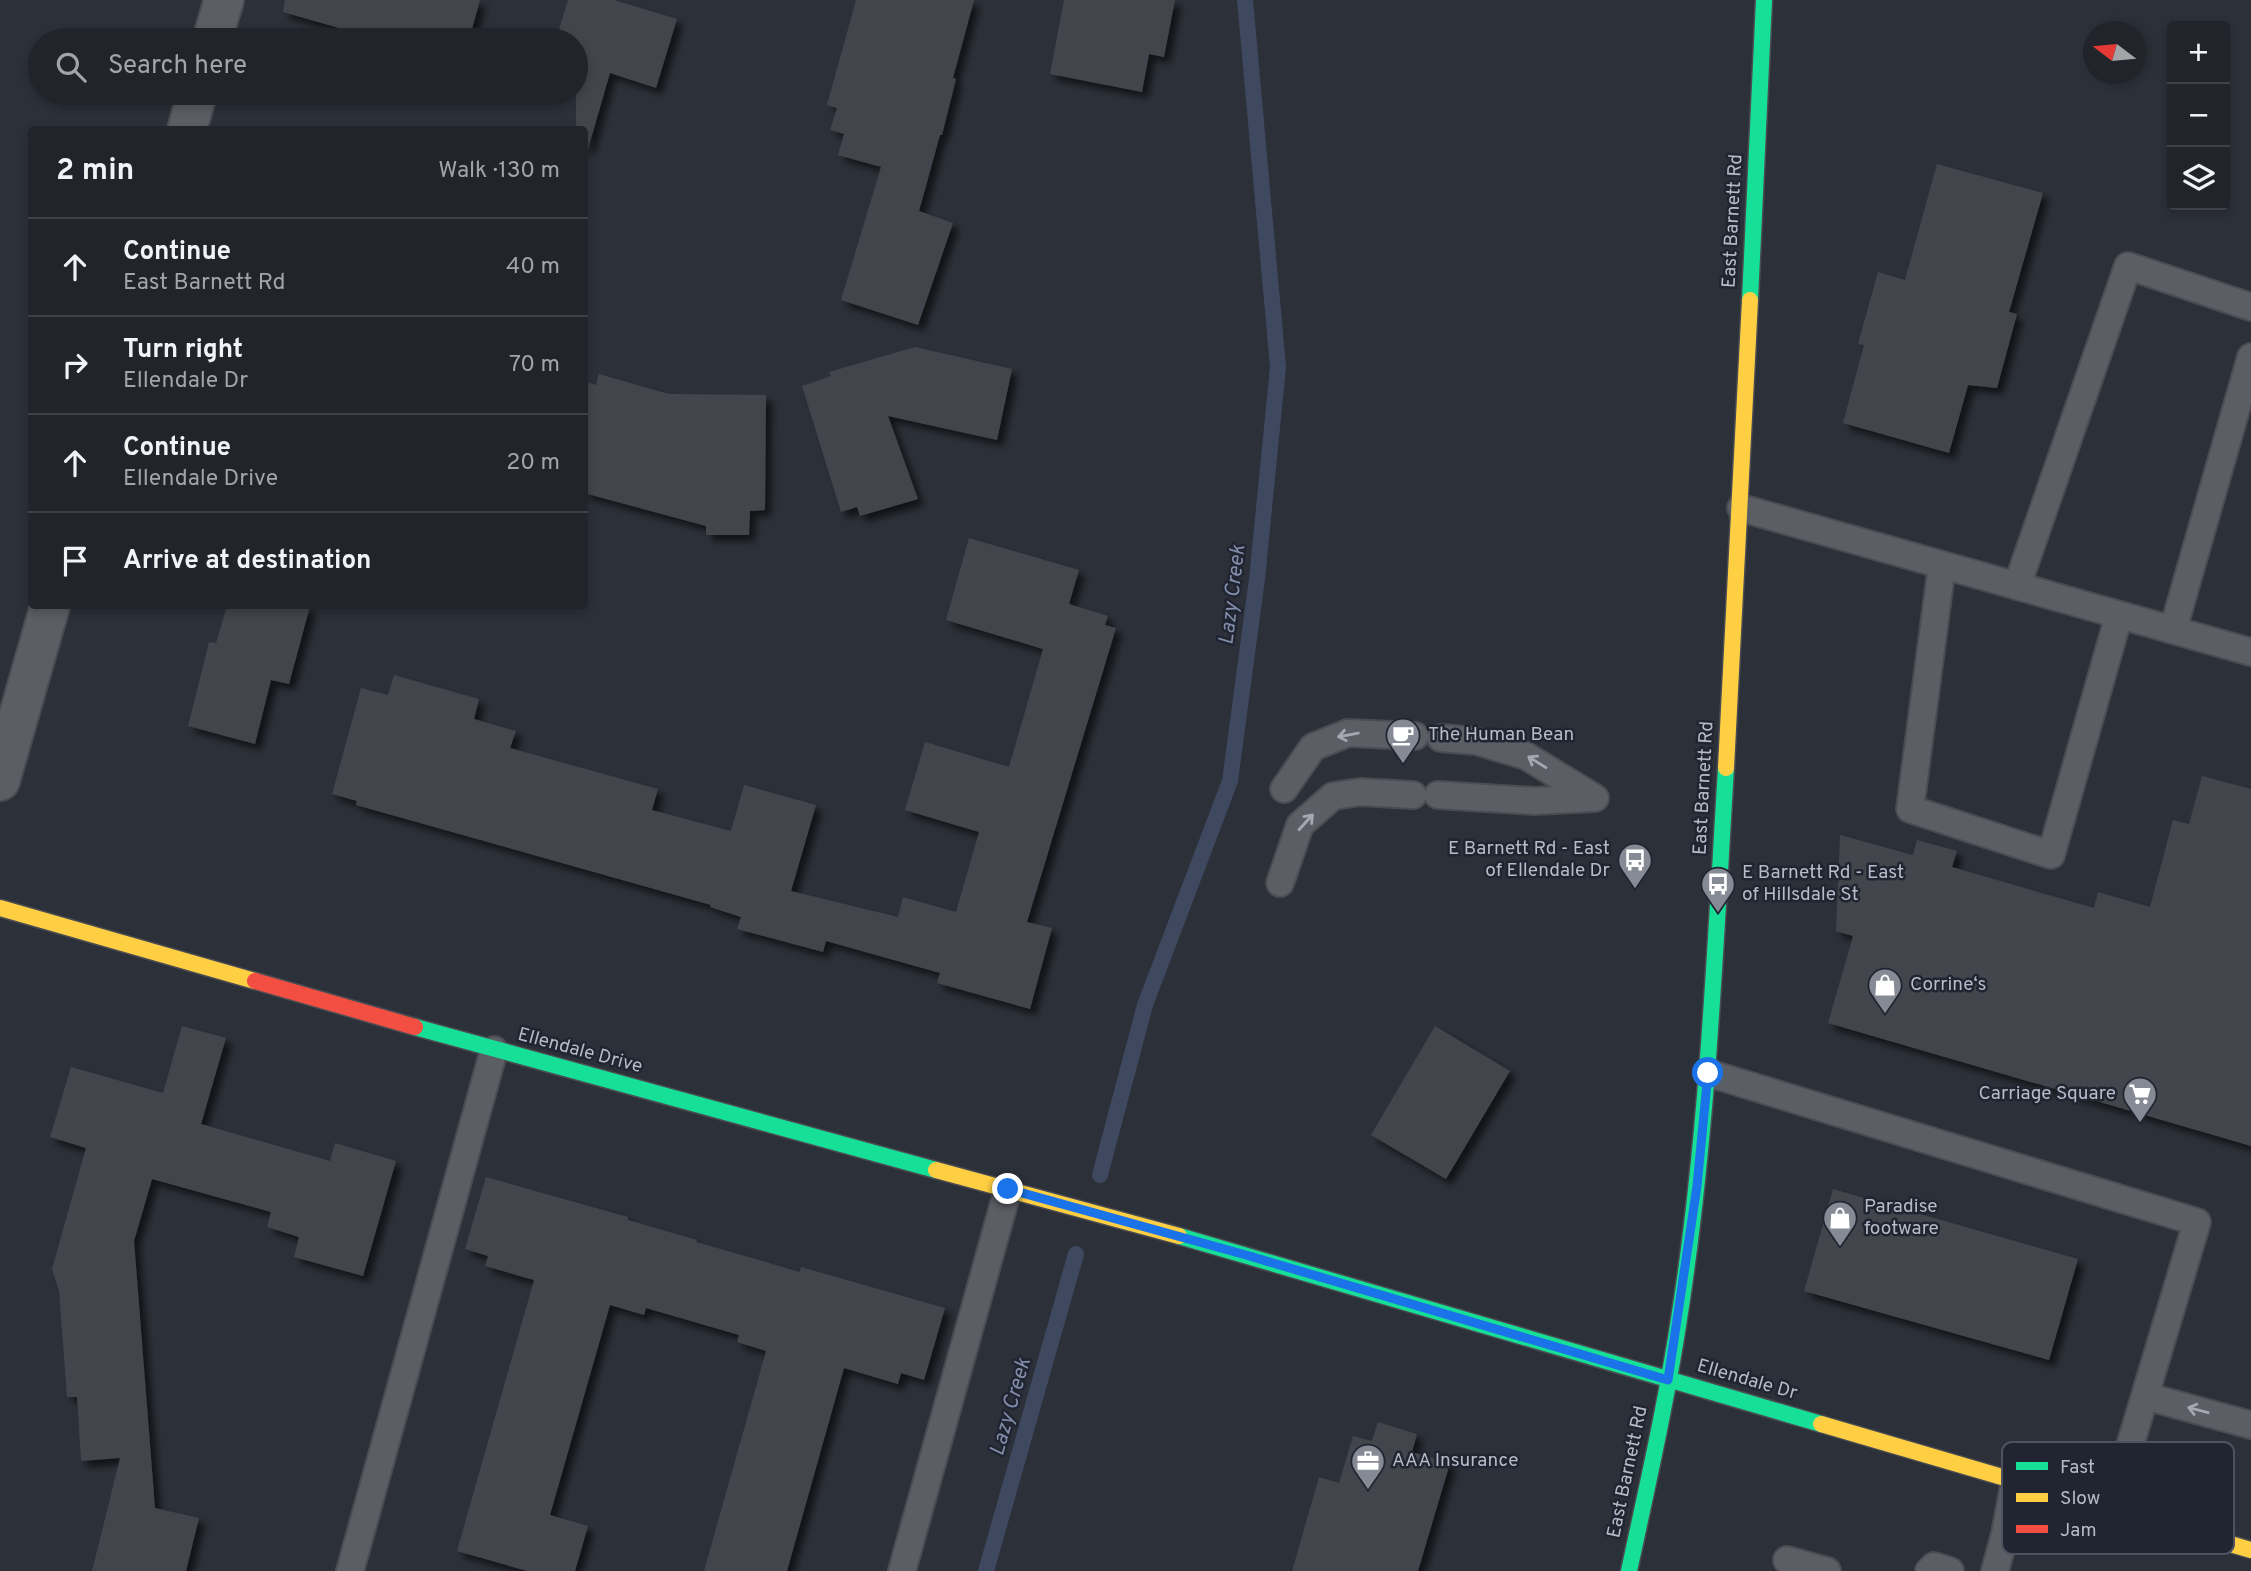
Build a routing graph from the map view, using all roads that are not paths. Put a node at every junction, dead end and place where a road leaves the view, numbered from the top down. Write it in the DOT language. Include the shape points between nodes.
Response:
graph roads {
  1 [pos="224,0"];
  2 [pos="1764,0"];
  3 [pos="216,28"];
  4 [pos="194,105"];
  5 [pos="188,126"];
  6 [pos="2251,307"];
  7 [pos="2251,357"];
  8 [pos="1741,508"];
  9 [pos="1942,565"];
  10 [pos="2017,586"];
  11 [pos="49,609"];
  12 [pos="2119,615"];
  13 [pos="2174,630"];
  14 [pos="2251,652"];
  15 [pos="0,781"];
  16 [pos="1284,789"];
  17 [pos="1280,883"];
  18 [pos="0,908"];
  19 [pos="494,1050"];
  20 [pos="1708,1073"];
  21 [pos="1008,1189"];
  22 [pos="1150,1228"];
  23 [pos="1668,1380"];
  24 [pos="2145,1396"];
  25 [pos="2251,1425"];
  26 [pos="2131,1442"];
  27 [pos="2002,1477"];
  28 [pos="2002,1545"];
  29 [pos="2234,1545"];
  30 [pos="2251,1550"];
  31 [pos="1787,1560"];
  32 [pos="350,1571"];
  33 [pos="902,1571"];
  34 [pos="1629,1571"];
  35 [pos="1827,1571"];
  36 [pos="1929,1571"];
  37 [pos="1950,1571"];
  38 [pos="1995,1571"];
  1 -- 3 [label="street"];
  2 -- 8 [label="street, East Barnett Rd"];
  4 -- 5 [label="street"];
  6 -- 10 [label="lane" via="2128,266"];
  7 -- 13 [label="lane"];
  8 -- 9 [label="lane"];
  8 -- 20 [label="street, East Barnett Rd"];
  9 -- 10 [label="lane"];
  9 -- 12 [label="lane" via="1909,809 2051,855"];
  10 -- 12 [label="lane"];
  11 -- 15 [label="street"];
  12 -- 13 [label="lane"];
  13 -- 14 [label="lane"];
  17 -- 16 [label="lane, one-way" via="1300,825 1334,796 1360,792 1595,799 1526,756 1476,740 1348,733 1314,747"];
  18 -- 19 [label="street, Ellendale Drive"];
  19 -- 21 [label="street, Ellendale Drive"];
  19 -- 32 [label="lane"];
  20 -- 23 [label="street, East Barnett Rd"];
  20 -- 24 [label="lane" via="2197,1222"];
  21 -- 22 [label="street, Ellendale Drive"];
  21 -- 33 [label="lane"];
  22 -- 23 [label="street, Ellendale Dr"];
  23 -- 27 [label="street, Ellendale Dr"];
  23 -- 34 [label="street, East Barnett Rd"];
  25 -- 24 [label="lane, one-way"];
  24 -- 26 [label="lane"];
  28 -- 38 [label="lane"];
  29 -- 30 [label="street, Ellendale Dr"];
  31 -- 35 [label="lane"];
  36 -- 37 [label="lane" via="1934,1566"];
}
